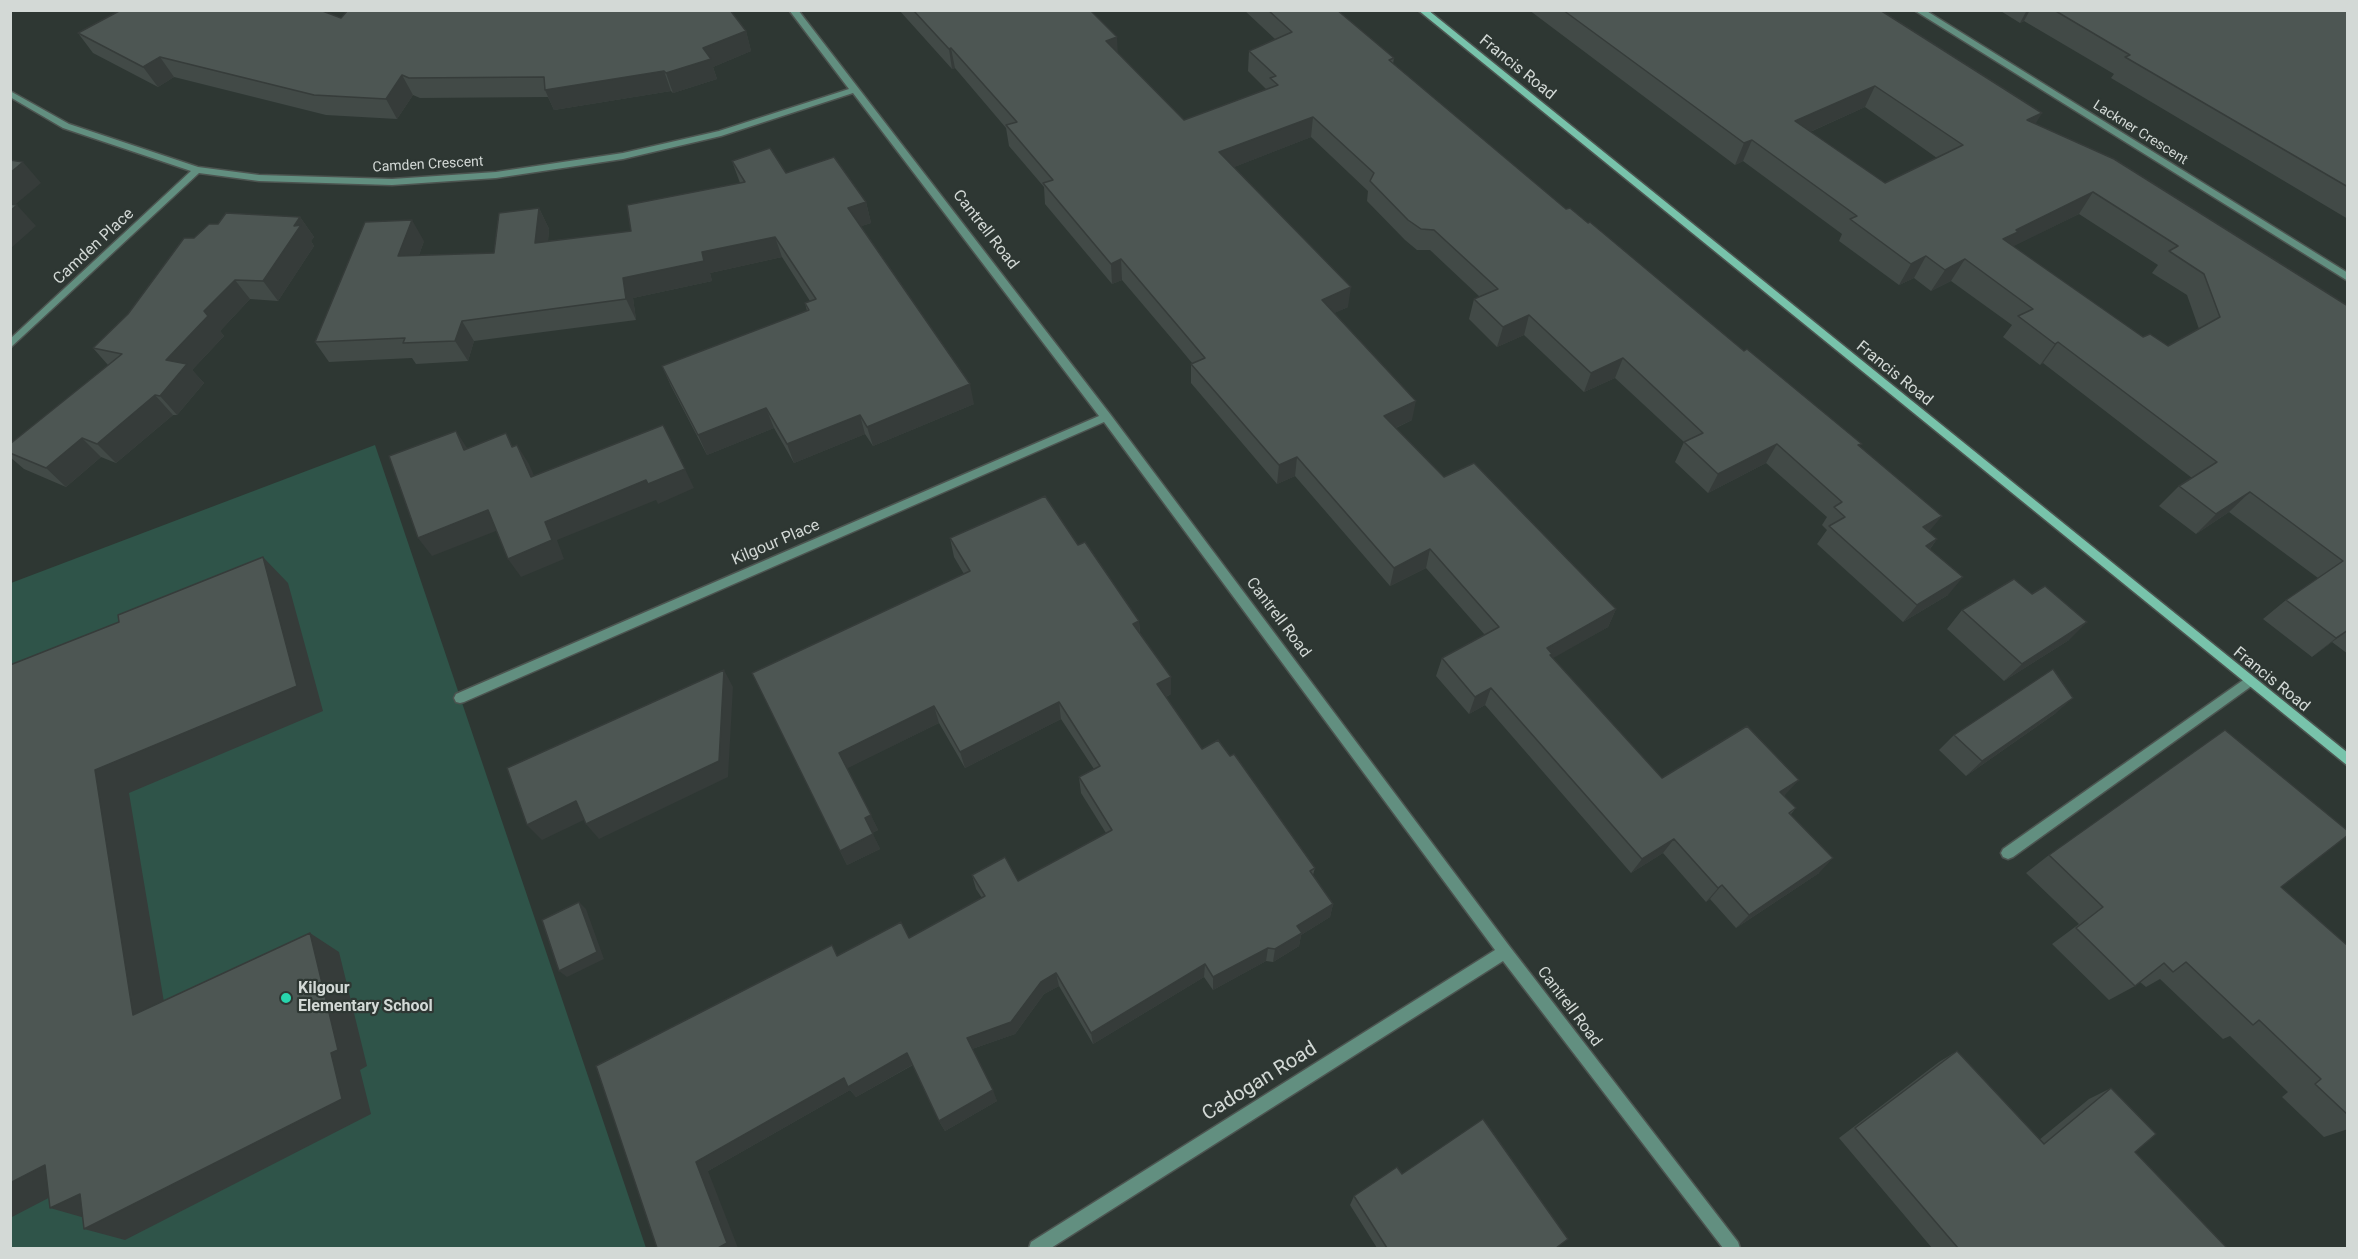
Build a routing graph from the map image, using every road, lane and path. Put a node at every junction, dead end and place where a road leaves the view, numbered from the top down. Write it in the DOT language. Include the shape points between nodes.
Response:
graph roads {
  1 [pos="793,10"];
  2 [pos="1422,10"];
  3 [pos="1918,10"];
  4 [pos="854,90"];
  5 [pos="10,93"];
  6 [pos="197,170"];
  7 [pos="2348,278"];
  8 [pos="10,345"];
  9 [pos="1106,417"];
  10 [pos="2249,681"];
  11 [pos="460,698"];
  12 [pos="2348,761"];
  13 [pos="2007,853"];
  14 [pos="1505,952"];
  15 [pos="1037,1248"];
  16 [pos="1732,1248"];
  1 -- 4 [label="street, Cantrell Road"];
  2 -- 10 [label="street, Francis Road"];
  3 -- 7 [label="street, Lackner Crescent"];
  4 -- 6 [label="street, Camden Crescent" via="692,141 595,161 496,175 392,182 259,178"];
  4 -- 9 [label="street, Cantrell Road"];
  5 -- 6 [label="street, Camden Crescent" via="66,126"];
  6 -- 8 [label="street, Camden Place"];
  9 -- 11 [label="street, Kilgour Place"];
  9 -- 14 [label="street, Cantrell Road"];
  10 -- 12 [label="street, Francis Road"];
  10 -- 13 [label="street"];
  14 -- 15 [label="street, Cadogan Road"];
  14 -- 16 [label="street, Cantrell Road"];
}
